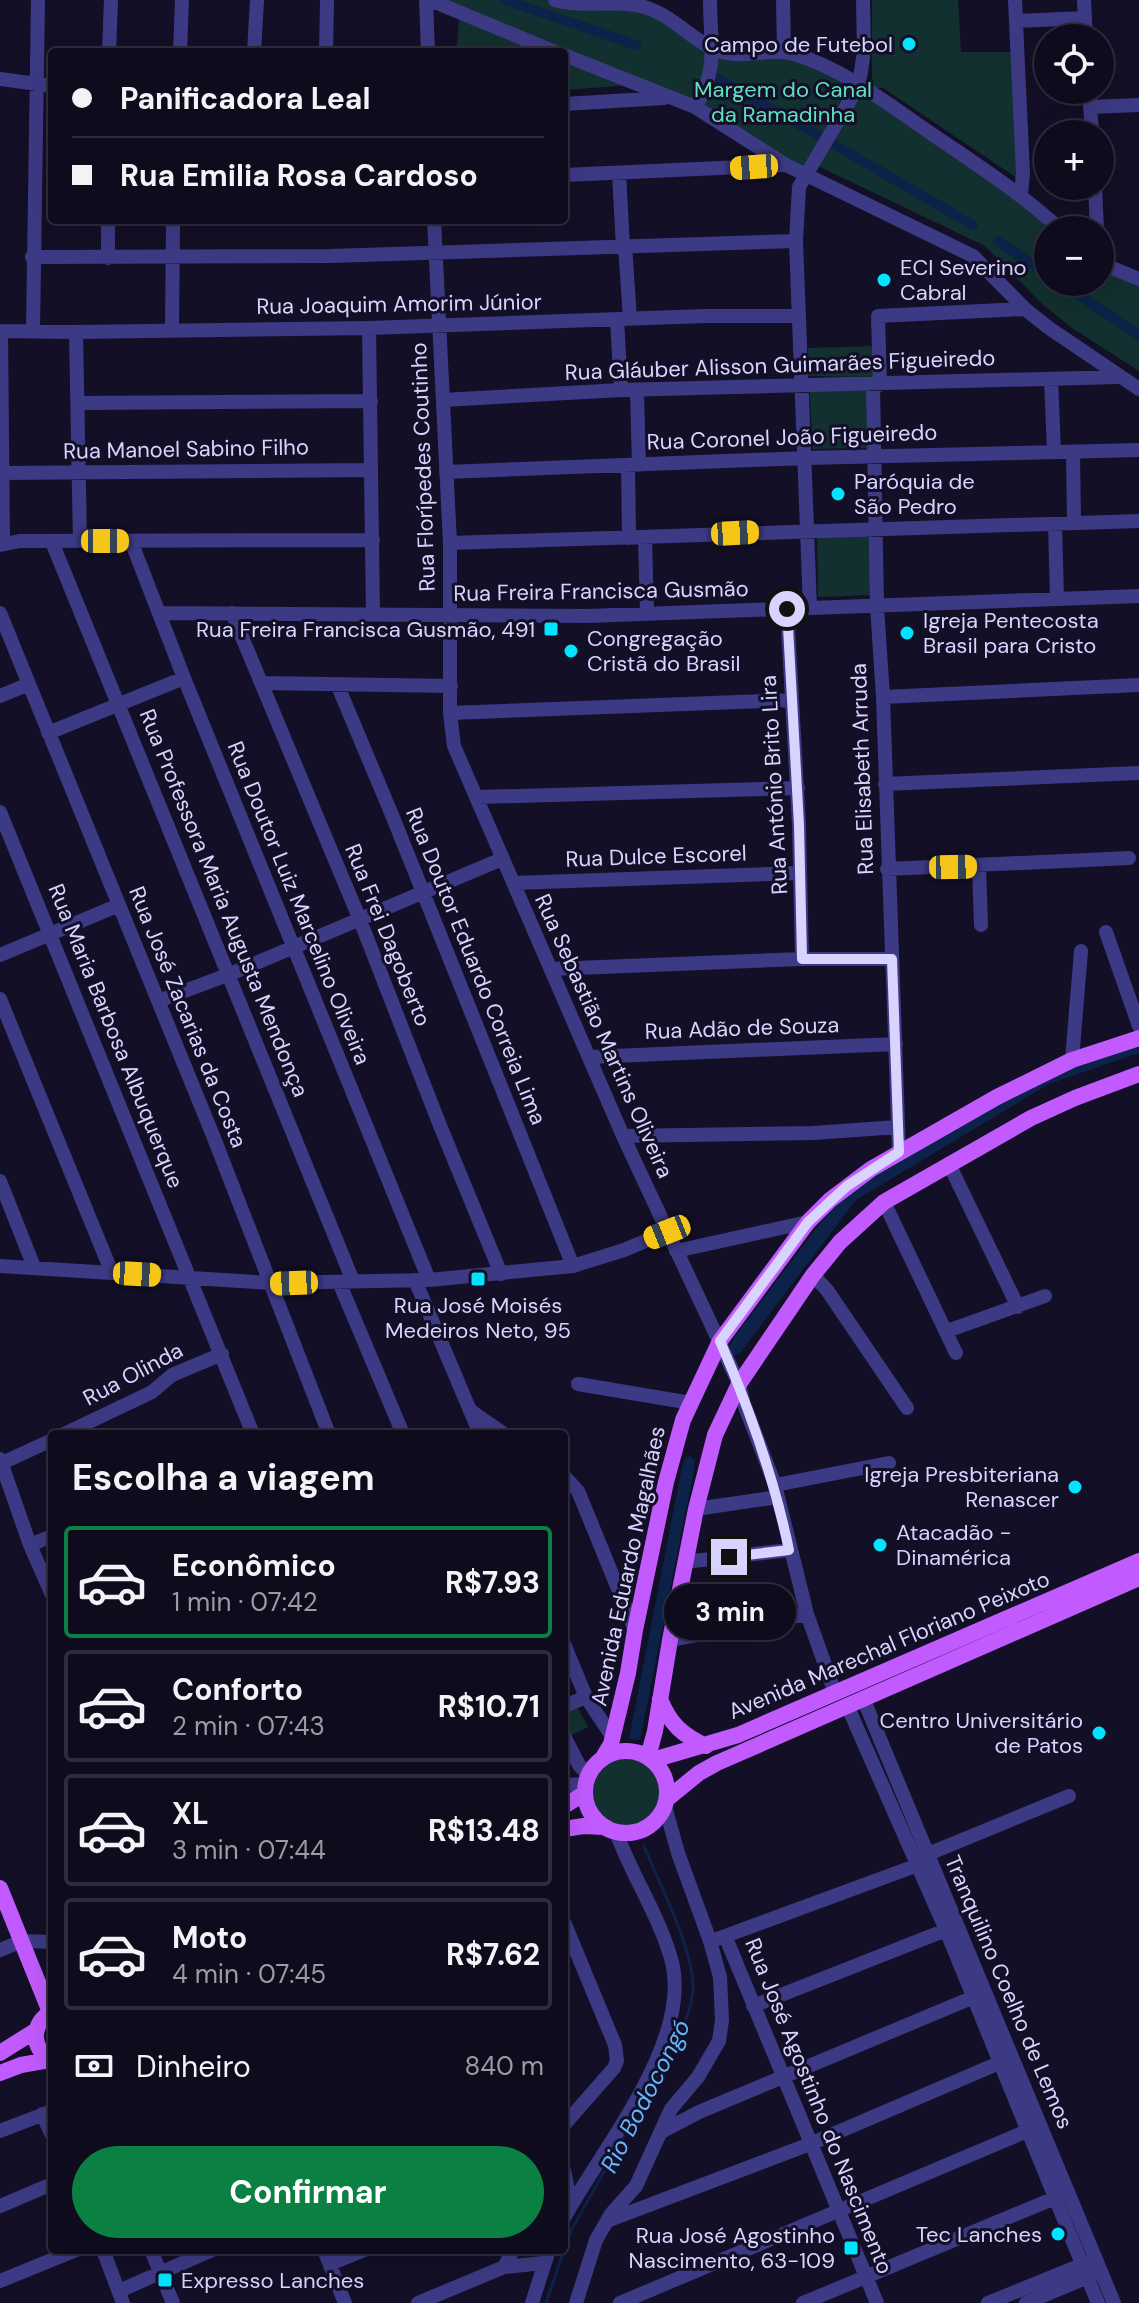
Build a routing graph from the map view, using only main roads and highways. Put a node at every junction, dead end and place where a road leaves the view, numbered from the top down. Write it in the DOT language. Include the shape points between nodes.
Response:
graph roads {
  1 [pos="1139,1038"];
  2 [pos="1139,1074"];
  3 [pos="1139,1561"];
  4 [pos="1139,1578"];
  5 [pos="660,1699"];
  6 [pos="841,1699"];
  7 [pos="706,1746"];
  8 [pos="650,1758"];
  9 [pos="602,1759"];
  10 [pos="586,1784"];
  11 [pos="568,1802"];
  12 [pos="666,1803"];
  13 [pos="568,1828"];
  14 [pos="610,1830"];
  15 [pos="0,1888"];
  16 [pos="48,2005"];
  17 [pos="48,2014"];
  18 [pos="35,2031"];
  19 [pos="0,2053"];
  20 [pos="48,2057"];
  21 [pos="48,2060"];
  22 [pos="0,2073"];
  1 -- 9 [label="main road, Avenida Eduardo Magalhães" via="1072,1060 997,1097 847,1186 808,1222 720,1341 676,1439 613,1738"];
  2 -- 5 [label="main road" via="1042,1113 884,1202 813,1275 739,1384 715,1435"];
  3 -- 6 [label="main road, Avenida Marechal Floriano Peixoto"];
  4 -- 6 [label="main road, Avenida Marechal Floriano Peixoto" via="863,1698"];
  5 -- 7 [label="main road" via="675,1727"];
  5 -- 8 [label="main road"];
  6 -- 7 [label="main road, Avenida Marechal Floriano Peixoto"];
  6 -- 12 [label="main road, Avenida Marechal Floriano Peixoto" via="708,1768"];
  7 -- 8 [label="main road, Avenida Marechal Floriano Peixoto"];
  8 -- 9 [label="main road" via="624,1751"];
  8 -- 12 [label="main road" via="665,1778"];
  9 -- 10 [label="main road"];
  10 -- 11 [label="main road"];
  10 -- 14 [label="main road" via="587,1806"];
  12 -- 14 [label="main road" via="655,1823 643,1830"];
  13 -- 14 [label="main road"];
  15 -- 16 [label="main road"];
  17 -- 18 [label="main road"];
  18 -- 19 [label="main road"];
  18 -- 20 [label="main road" via="37,2047"];
  21 -- 22 [label="main road"];
}
